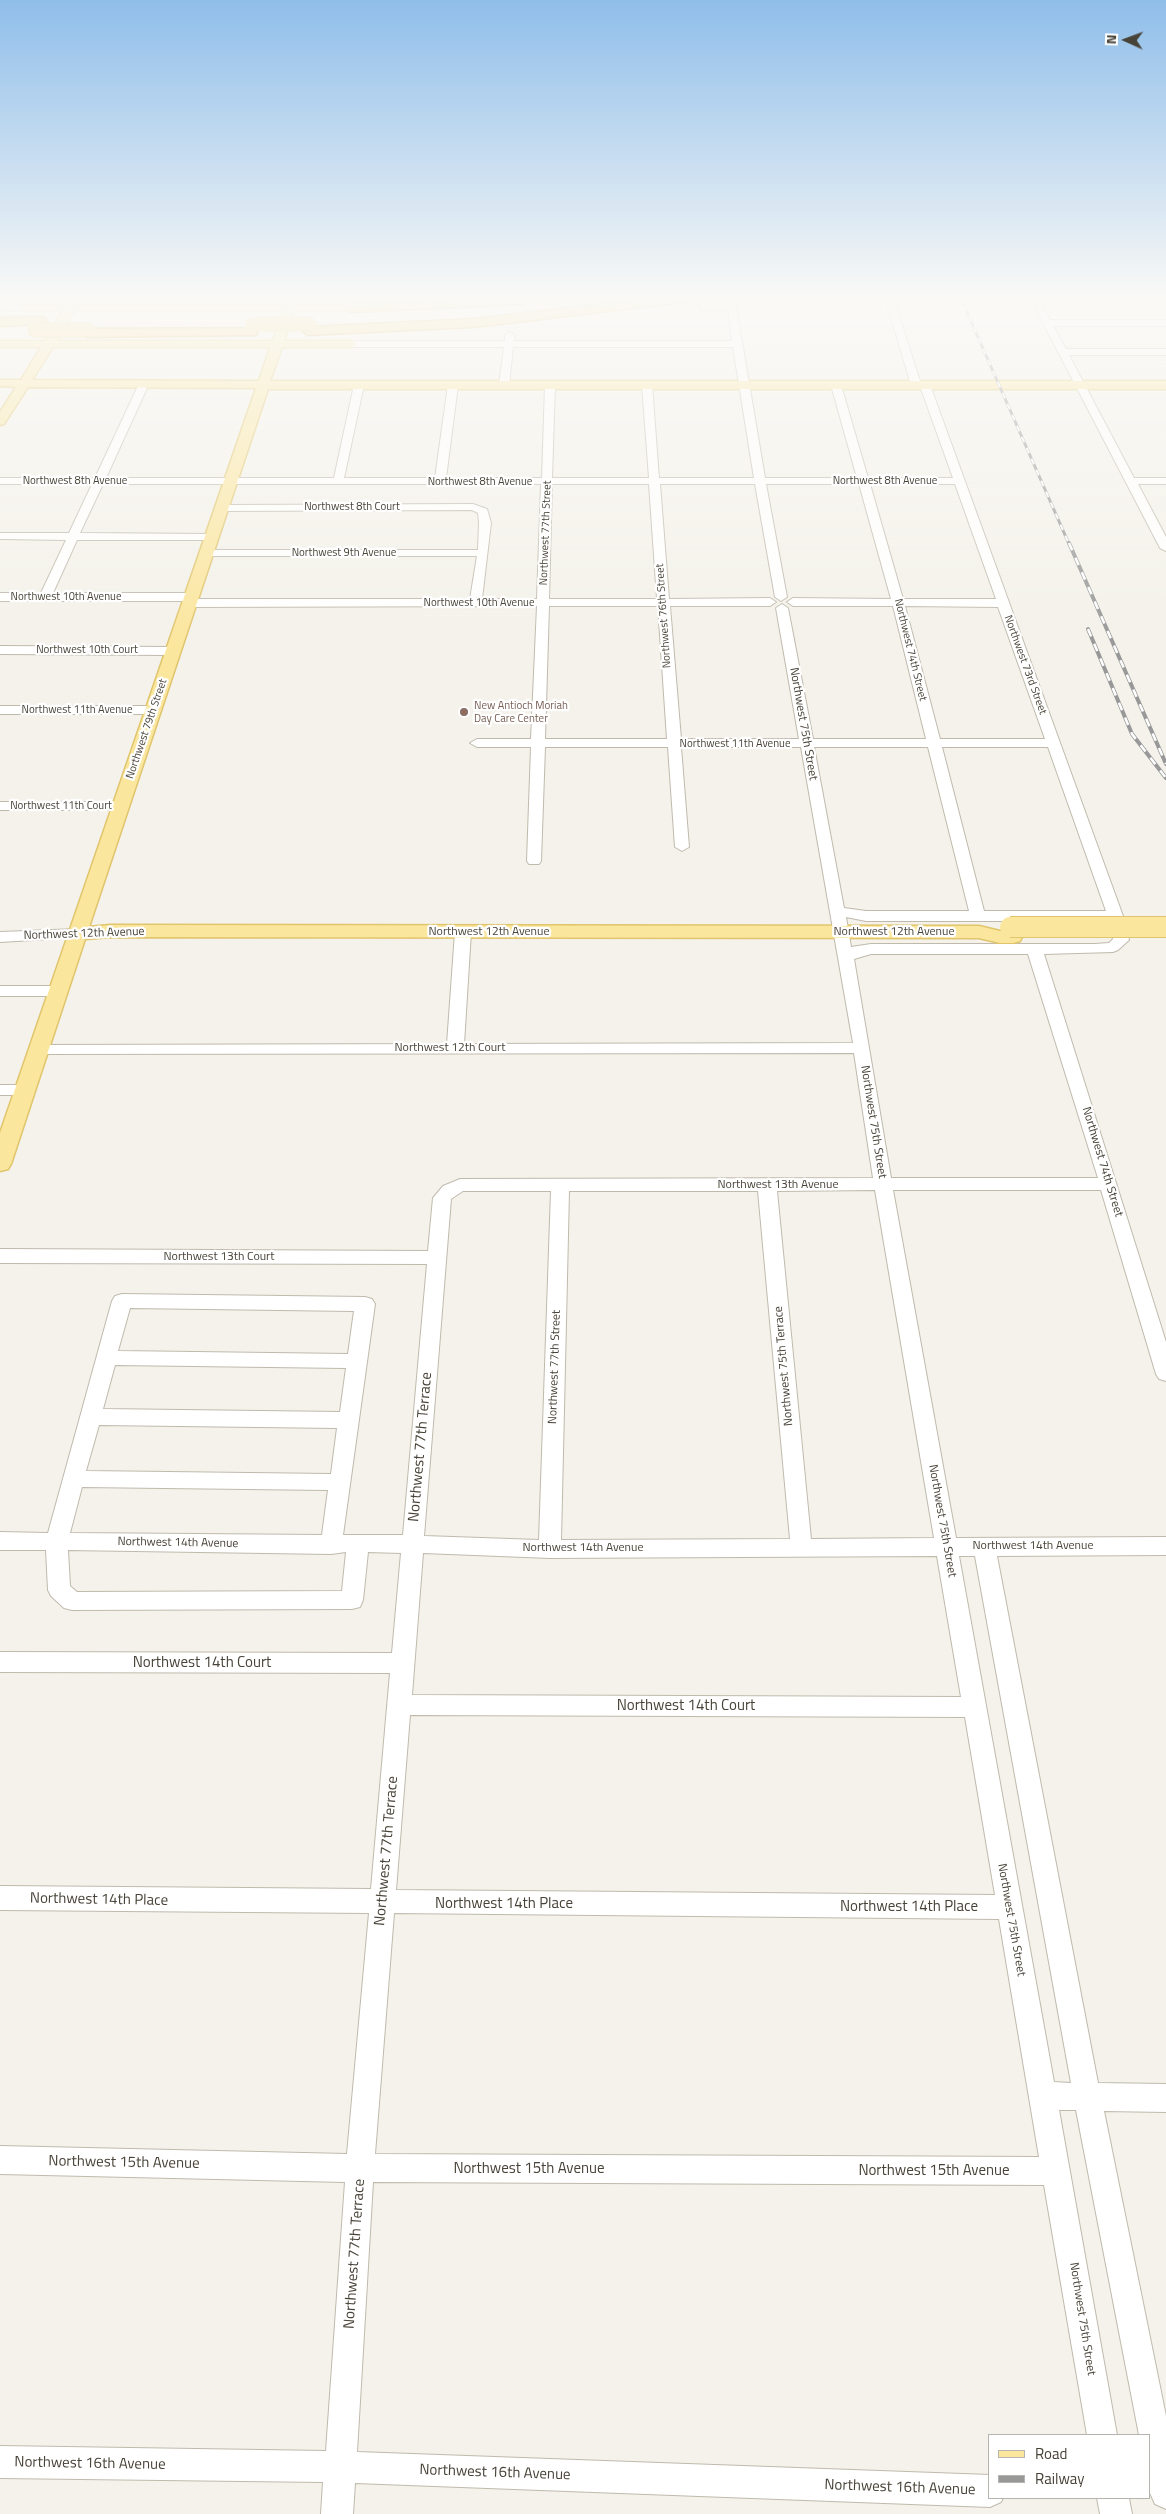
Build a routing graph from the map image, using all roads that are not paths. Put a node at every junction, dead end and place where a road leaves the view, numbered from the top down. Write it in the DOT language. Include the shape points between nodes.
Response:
graph roads {
  1 [pos="131,411"];
  2 [pos="254,411"];
  3 [pos="353,411"];
  4 [pos="449,411"];
  5 [pos="549,411"];
  6 [pos="649,411"];
  7 [pos="748,411"];
  8 [pos="843,411"];
  9 [pos="932,411"];
  10 [pos="1094,411"];
  11 [pos="0,480"];
  12 [pos="100,481"];
  13 [pos="230,481"];
  14 [pos="863,481"];
  15 [pos="960,481"];
  16 [pos="1131,481"];
  17 [pos="1166,481"];
  18 [pos="338,482"];
  19 [pos="440,482"];
  20 [pos="547,482"];
  21 [pos="654,482"];
  22 [pos="760,482"];
  23 [pos="222,508"];
  24 [pos="483,511"];
  25 [pos="0,536"];
  26 [pos="74,536"];
  27 [pos="212,537"];
  28 [pos="1166,548"];
  29 [pos="206,553"];
  30 [pos="483,553"];
  31 [pos="0,597"];
  32 [pos="45,597"];
  33 [pos="190,600"];
  34 [pos="663,602"];
  35 [pos="782,602"];
  36 [pos="898,602"];
  37 [pos="1002,602"];
  38 [pos="475,603"];
  39 [pos="544,603"];
  40 [pos="0,650"];
  41 [pos="173,651"];
  42 [pos="0,710"];
  43 [pos="153,710"];
  44 [pos="478,743"];
  45 [pos="933,743"];
  46 [pos="1053,743"];
  47 [pos="539,744"];
  48 [pos="673,744"];
  49 [pos="806,744"];
  50 [pos="0,806"];
  51 [pos="122,806"];
  52 [pos="682,847"];
  53 [pos="534,861"];
  54 [pos="836,911"];
  55 [pos="1115,916"];
  56 [pos="978,924"];
  57 [pos="1166,927"];
  58 [pos="463,932"];
  59 [pos="840,932"];
  60 [pos="1011,932"];
  61 [pos="78,934"];
  62 [pos="0,937"];
  63 [pos="1166,938"];
  64 [pos="1118,944"];
  65 [pos="1035,950"];
  66 [pos="844,958"];
  67 [pos="0,991"];
  68 [pos="58,991"];
  69 [pos="455,1048"];
  70 [pos="862,1048"];
  71 [pos="39,1050"];
  72 [pos="0,1090"];
  73 [pos="25,1090"];
  74 [pos="0,1164"];
  75 [pos="883,1184"];
  76 [pos="1108,1184"];
  77 [pos="767,1185"];
  78 [pos="560,1186"];
  79 [pos="449,1190"];
  80 [pos="0,1256"];
  81 [pos="437,1258"];
  82 [pos="106,1358"];
  83 [pos="357,1360"];
  84 [pos="1166,1374"];
  85 [pos="91,1417"];
  86 [pos="348,1420"];
  87 [pos="74,1479"];
  88 [pos="340,1482"];
  89 [pos="57,1541"];
  90 [pos="0,1542"];
  91 [pos="358,1544"];
  92 [pos="412,1544"];
  93 [pos="331,1545"];
  94 [pos="946,1545"];
  95 [pos="801,1546"];
  96 [pos="984,1546"];
  97 [pos="1166,1546"];
  98 [pos="550,1549"];
  99 [pos="0,1662"];
  100 [pos="404,1663"];
  101 [pos="398,1705"];
  102 [pos="974,1707"];
  103 [pos="0,1898"];
  104 [pos="382,1903"];
  105 [pos="1009,1907"];
  106 [pos="1044,2096"];
  107 [pos="1087,2097"];
  108 [pos="1166,2098"];
  109 [pos="0,2160"];
  110 [pos="360,2168"];
  111 [pos="1057,2171"];
  112 [pos="1159,2425"];
  113 [pos="1102,2434"];
  114 [pos="0,2462"];
  115 [pos="341,2467"];
  116 [pos="988,2491"];
  117 [pos="1166,2493"];
  118 [pos="1113,2499"];
  119 [pos="336,2514"];
  120 [pos="1116,2514"];
  1 -- 12 [label="street"];
  2 -- 13 [label="main road, Northwest 79th Street"];
  3 -- 18 [label="street"];
  4 -- 19 [label="street"];
  5 -- 20 [label="street, Northwest 77th Street"];
  6 -- 21 [label="street, Northwest 76th Street"];
  7 -- 22 [label="street, Northwest 75th Street"];
  8 -- 14 [label="street, Northwest 74th Street"];
  9 -- 15 [label="street, Northwest 73rd Street"];
  10 -- 16 [label="street"];
  11 -- 12 [label="street, Northwest 8th Avenue"];
  12 -- 13 [label="street, Northwest 8th Avenue"];
  12 -- 26 [label="street"];
  13 -- 18 [label="street, Northwest 8th Avenue"];
  13 -- 23 [label="main road, Northwest 79th Street"];
  14 -- 15 [label="street, Northwest 8th Avenue"];
  14 -- 22 [label="street, Northwest 8th Avenue"];
  14 -- 36 [label="street, Northwest 74th Street"];
  15 -- 37 [label="street, Northwest 73rd Street"];
  16 -- 17 [label="street"];
  16 -- 28 [label="street"];
  18 -- 19 [label="street, Northwest 8th Avenue"];
  19 -- 20 [label="street, Northwest 8th Avenue"];
  20 -- 21 [label="street, Northwest 8th Avenue"];
  20 -- 39 [label="street, Northwest 77th Street"];
  21 -- 22 [label="street, Northwest 8th Avenue"];
  21 -- 34 [label="street, Northwest 76th Street"];
  22 -- 35 [label="street, Northwest 75th Street"];
  23 -- 24 [label="street, Northwest 8th Court" via="473,507"];
  23 -- 27 [label="main road, Northwest 79th Street"];
  24 -- 30 [label="street"];
  25 -- 26 [label="street"];
  26 -- 27 [label="street"];
  26 -- 32 [label="street"];
  27 -- 29 [label="main road, Northwest 79th Street"];
  29 -- 30 [label="street, Northwest 9th Avenue"];
  29 -- 33 [label="main road, Northwest 79th Street"];
  30 -- 38 [label="street"];
  31 -- 32 [label="street, Northwest 10th Avenue"];
  32 -- 33 [label="street, Northwest 10th Avenue"];
  33 -- 38 [label="street, Northwest 10th Avenue"];
  33 -- 41 [label="main road, Northwest 79th Street"];
  34 -- 35 [label="street, Northwest 10th Avenue"];
  34 -- 39 [label="street, Northwest 10th Avenue"];
  34 -- 48 [label="street, Northwest 76th Street"];
  35 -- 36 [label="street, Northwest 10th Avenue"];
  35 -- 49 [label="street, Northwest 75th Street"];
  36 -- 37 [label="street, Northwest 10th Avenue"];
  36 -- 45 [label="street, Northwest 74th Street"];
  37 -- 46 [label="street, Northwest 73rd Street"];
  38 -- 39 [label="street, Northwest 10th Avenue"];
  39 -- 47 [label="street, Northwest 77th Street"];
  40 -- 41 [label="street, Northwest 10th Court"];
  41 -- 43 [label="main road, Northwest 79th Street"];
  42 -- 43 [label="street, Northwest 11th Avenue"];
  43 -- 51 [label="main road, Northwest 79th Street"];
  44 -- 47 [label="street, Northwest 11th Avenue"];
  45 -- 46 [label="street, Northwest 11th Avenue"];
  45 -- 49 [label="street, Northwest 11th Avenue"];
  45 -- 56 [label="street, Northwest 74th Street"];
  46 -- 55 [label="street, Northwest 73rd Street"];
  47 -- 48 [label="street, Northwest 11th Avenue"];
  47 -- 53 [label="street, Northwest 77th Street"];
  48 -- 49 [label="street, Northwest 11th Avenue"];
  48 -- 52 [label="street, Northwest 76th Street"];
  49 -- 54 [label="street, Northwest 75th Street"];
  50 -- 51 [label="street, Northwest 11th Court"];
  51 -- 61 [label="main road, Northwest 79th Street"];
  54 -- 56 [label="street, Northwest 12th Avenue"];
  54 -- 59 [label="street, Northwest 75th Street"];
  55 -- 56 [label="street, Northwest 12th Avenue"];
  55 -- 64 [label="street, Northwest 73rd Street" via="1122,936"];
  56 -- 59 [label="main road, Northwest 12th Avenue"];
  56 -- 60 [label="main road, Northwest 12th Avenue" via="1000,937"];
  57 -- 60 [label="main road, Northwest 12th Avenue, bridge"];
  58 -- 59 [label="main road, Northwest 12th Avenue"];
  58 -- 61 [label="main road, Northwest 12th Avenue" via="110,931"];
  58 -- 69 [label="street"];
  59 -- 66 [label="street, Northwest 75th Street"];
  60 -- 63 [label="main road, Northwest 12th Avenue"];
  61 -- 62 [label="street, Northwest 12th Avenue"];
  61 -- 68 [label="main road, Northwest 79th Street"];
  64 -- 65 [label="street, Northwest 12th Avenue" via="1104,948"];
  65 -- 66 [label="street, Northwest 12th Avenue" via="871,949 856,951"];
  65 -- 76 [label="street, Northwest 74th Street"];
  66 -- 70 [label="street, Northwest 75th Street"];
  67 -- 68 [label="street"];
  68 -- 71 [label="main road, Northwest 79th Street"];
  69 -- 70 [label="street, Northwest 12th Court"];
  69 -- 71 [label="street, Northwest 12th Court"];
  70 -- 75 [label="street, Northwest 75th Street"];
  71 -- 73 [label="main road, Northwest 79th Street"];
  72 -- 73 [label="street"];
  73 -- 74 [label="main road, Northwest 79th Street"];
  75 -- 76 [label="street, Northwest 13th Avenue"];
  75 -- 77 [label="street, Northwest 13th Avenue"];
  75 -- 94 [label="street, Northwest 75th Street"];
  76 -- 84 [label="street, Northwest 74th Street"];
  77 -- 78 [label="street, Northwest 13th Avenue"];
  77 -- 95 [label="street, Northwest 75th Terrace"];
  78 -- 79 [label="street, Northwest 13th Avenue" via="460,1186"];
  78 -- 98 [label="street, Northwest 77th Street"];
  79 -- 81 [label="street, Northwest 77th Terrace" via="442,1198"];
  80 -- 81 [label="street, Northwest 13th Court"];
  81 -- 92 [label="street, Northwest 77th Terrace"];
  82 -- 83 [label="street"];
  82 -- 83 [label="street" via="122,1301 365,1304"];
  82 -- 85 [label="street"];
  83 -- 86 [label="street"];
  85 -- 86 [label="street"];
  85 -- 87 [label="street"];
  86 -- 88 [label="street"];
  87 -- 88 [label="street"];
  87 -- 89 [label="street"];
  88 -- 93 [label="street"];
  89 -- 90 [label="street, Northwest 14th Avenue"];
  89 -- 91 [label="street" via="59,1590 72,1601 352,1600"];
  89 -- 93 [label="street, Northwest 14th Avenue"];
  91 -- 92 [label="street, Northwest 14th Avenue"];
  91 -- 93 [label="street, Northwest 14th Avenue"];
  92 -- 98 [label="street, Northwest 14th Avenue"];
  92 -- 100 [label="street, Northwest 77th Terrace"];
  94 -- 95 [label="street, Northwest 14th Avenue"];
  94 -- 96 [label="street, Northwest 14th Avenue"];
  94 -- 102 [label="street, Northwest 75th Street"];
  95 -- 98 [label="street, Northwest 14th Avenue"];
  96 -- 97 [label="street, Northwest 14th Avenue"];
  96 -- 107 [label="street"];
  99 -- 100 [label="street, Northwest 14th Court"];
  100 -- 101 [label="street, Northwest 77th Terrace"];
  101 -- 102 [label="street, Northwest 14th Court"];
  101 -- 104 [label="street, Northwest 77th Terrace"];
  102 -- 105 [label="street, Northwest 75th Street"];
  103 -- 104 [label="street, Northwest 14th Place"];
  104 -- 105 [label="street, Northwest 14th Place"];
  104 -- 110 [label="street, Northwest 77th Terrace"];
  105 -- 106 [label="street, Northwest 75th Street"];
  106 -- 107 [label="street"];
  106 -- 111 [label="street, Northwest 75th Street"];
  107 -- 108 [label="street"];
  107 -- 112 [label="street"];
  109 -- 110 [label="street, Northwest 15th Avenue"];
  110 -- 111 [label="street, Northwest 15th Avenue"];
  110 -- 115 [label="street, Northwest 77th Terrace"];
  111 -- 113 [label="street, Northwest 75th Street"];
  112 -- 117 [label="street"];
  114 -- 115 [label="street, Northwest 16th Avenue"];
  115 -- 116 [label="street, Northwest 16th Avenue"];
  115 -- 119 [label="street, Northwest 77th Terrace"];
  118 -- 120 [label="street"];
}
